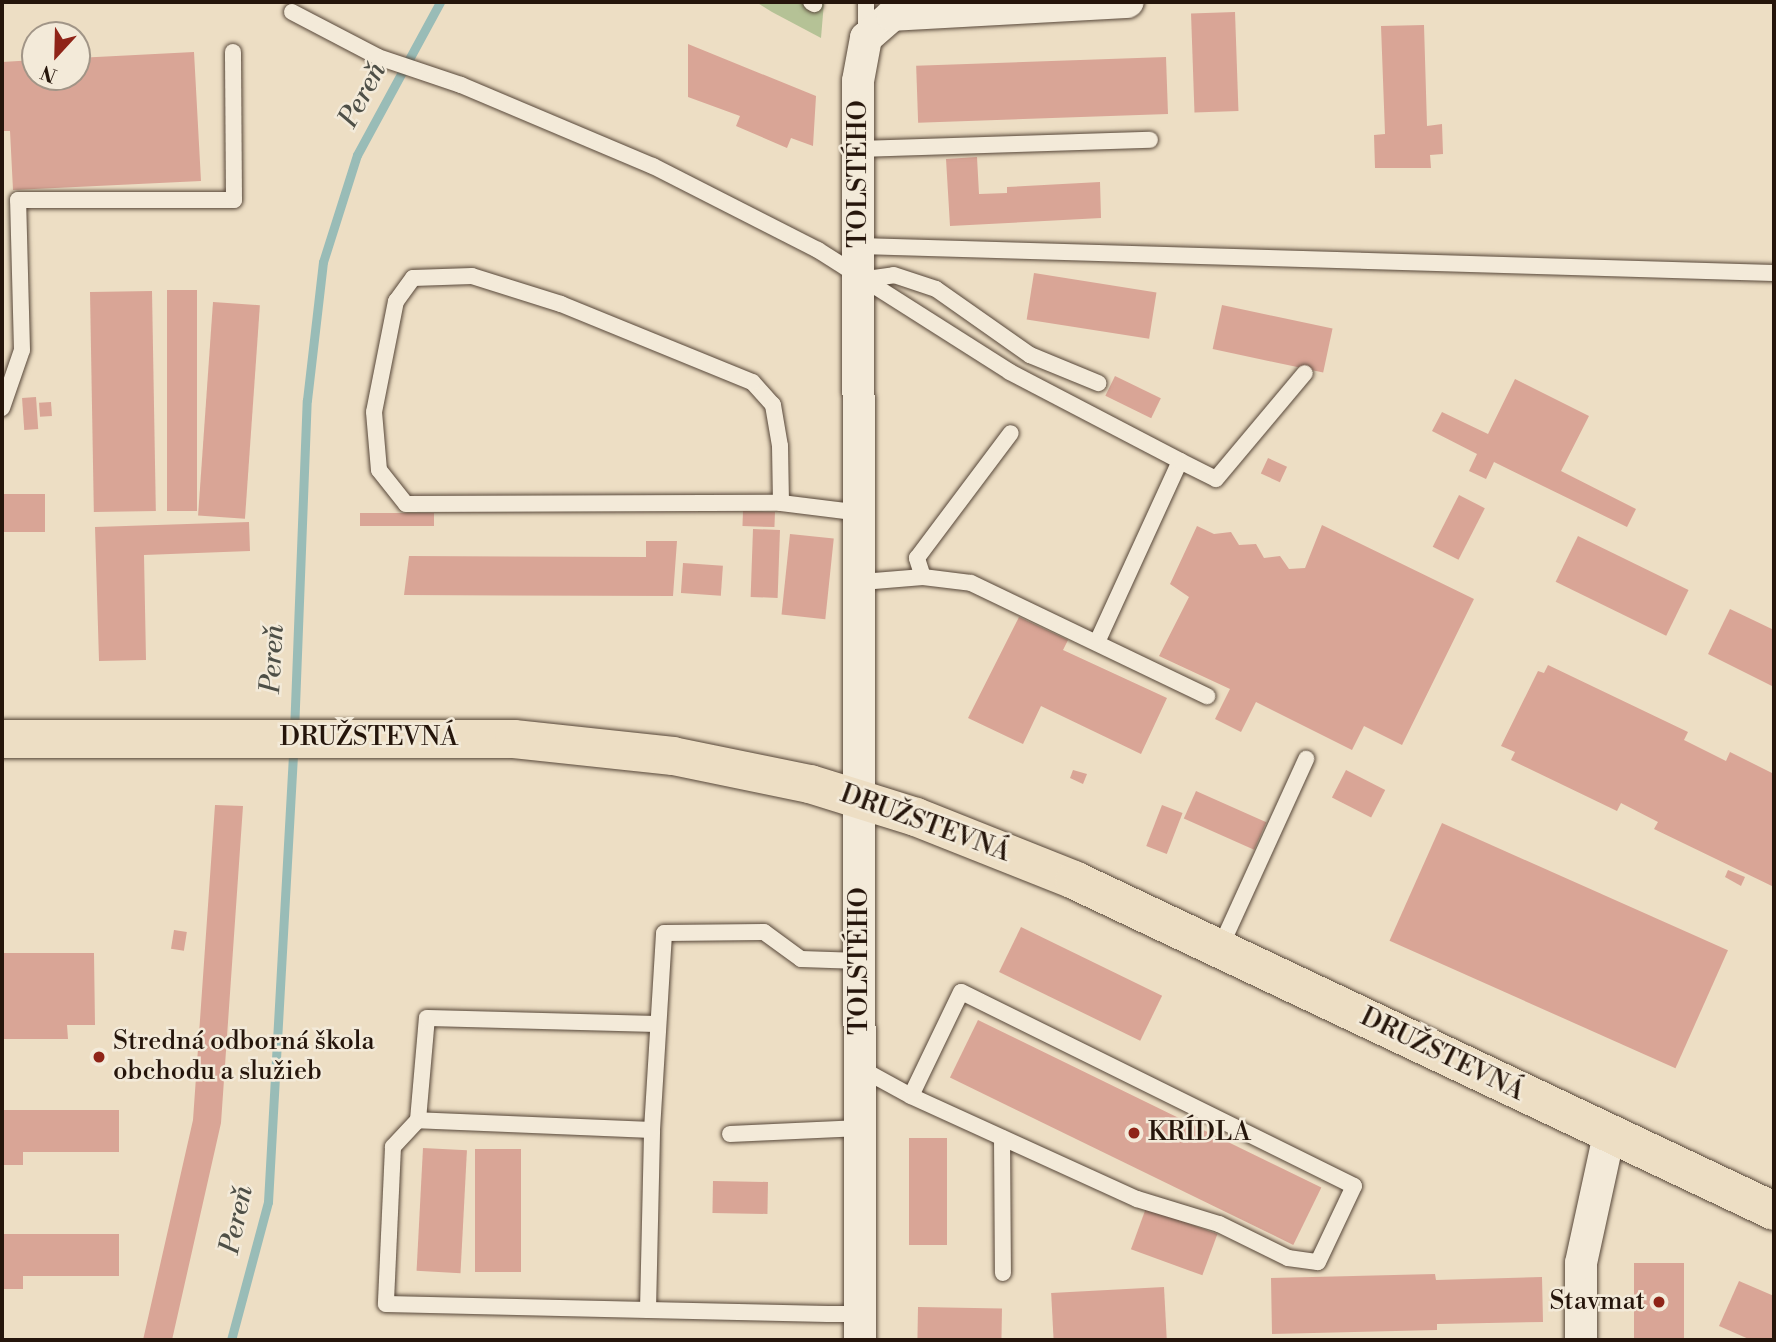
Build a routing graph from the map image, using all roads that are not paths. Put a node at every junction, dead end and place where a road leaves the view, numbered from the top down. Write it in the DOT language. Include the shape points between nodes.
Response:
graph roads {
  1 [pos="866,2"];
  2 [pos="1116,2"];
  3 [pos="292,12"];
  4 [pos="866,38"];
  5 [pos="233,52"];
  6 [pos="1150,139"];
  7 [pos="859,149"];
  8 [pos="860,246"];
  9 [pos="1774,273"];
  10 [pos="860,279"];
  11 [pos="1305,373"];
  12 [pos="1098,383"];
  13 [pos="2,408"];
  14 [pos="1011,433"];
  15 [pos="1180,461"];
  16 [pos="781,503"];
  17 [pos="861,513"];
  18 [pos="923,577"];
  19 [pos="862,582"];
  20 [pos="1097,642"];
  21 [pos="1207,696"];
  22 [pos="2,739"];
  23 [pos="1306,759"];
  24 [pos="861,799"];
  25 [pos="1220,948"];
  26 [pos="860,961"];
  27 [pos="658,1024"];
  28 [pos="860,1068"];
  29 [pos="911,1096"];
  30 [pos="418,1120"];
  31 [pos="861,1128"];
  32 [pos="652,1130"];
  33 [pos="730,1134"];
  34 [pos="1609,1135"];
  35 [pos="1002,1138"];
  36 [pos="1774,1211"];
  37 [pos="1003,1273"];
  38 [pos="648,1310"];
  39 [pos="860,1327"];
  40 [pos="1581,1340"];
  1 -- 4 [label="lane"];
  2 -- 4 [label="street" via="892,15"];
  3 -- 10 [label="lane" via="378,57 461,85 653,166 818,250"];
  4 -- 7 [label="street, TOLSTÉHO" via="858,81"];
  5 -- 13 [label="lane" via="234,200 18,200 22,349"];
  6 -- 7 [label="lane"];
  7 -- 8 [label="street, TOLSTÉHO"];
  8 -- 9 [label="lane"];
  8 -- 10 [label="street, TOLSTÉHO"];
  10 -- 12 [label="lane" via="894,275 936,289 1030,355"];
  10 -- 15 [label="lane" via="1010,372"];
  10 -- 17 [label="street, TOLSTÉHO"];
  11 -- 15 [label="lane" via="1216,479"];
  14 -- 18 [label="lane" via="917,558"];
  15 -- 20 [label="lane"];
  16 -- 16 [label="lane" via="780,446 773,405 752,382 561,304 472,276 413,278 396,301 374,412 379,470 406,504"];
  16 -- 17 [label="lane"];
  17 -- 19 [label="street, TOLSTÉHO"];
  18 -- 19 [label="lane"];
  18 -- 20 [label="lane" via="971,583"];
  19 -- 24 [label="street, TOLSTÉHO"];
  20 -- 21 [label="lane"];
  22 -- 24 [label="main road, DRUŽSTEVNÁ" via="314,737 570,742 725,765"];
  23 -- 25 [label="lane"];
  24 -- 25 [label="main road, DRUŽSTEVNÁ" via="1074,880"];
  24 -- 26 [label="street, TOLSTÉHO"];
  25 -- 34 [label="main road, DRUŽSTEVNÁ"];
  26 -- 27 [label="lane" via="802,960 764,932 664,933"];
  26 -- 28 [label="street, TOLSTÉHO"];
  27 -- 30 [label="lane" via="427,1018"];
  27 -- 32 [label="lane"];
  28 -- 29 [label="lane"];
  28 -- 31 [label="street, TOLSTÉHO"];
  29 -- 35 [label="lane"];
  29 -- 35 [label="lane" via="961,992 1354,1186 1318,1262 1288,1258 1219,1224 1137,1199"];
  30 -- 32 [label="lane"];
  30 -- 38 [label="lane" via="393,1147 386,1304"];
  31 -- 33 [label="lane"];
  31 -- 39 [label="street, TOLSTÉHO"];
  32 -- 38 [label="lane"];
  34 -- 36 [label="main road, DRUŽSTEVNÁ"];
  34 -- 40 [label="street" via="1581,1263"];
  35 -- 37 [label="lane"];
  38 -- 39 [label="lane"];
}
